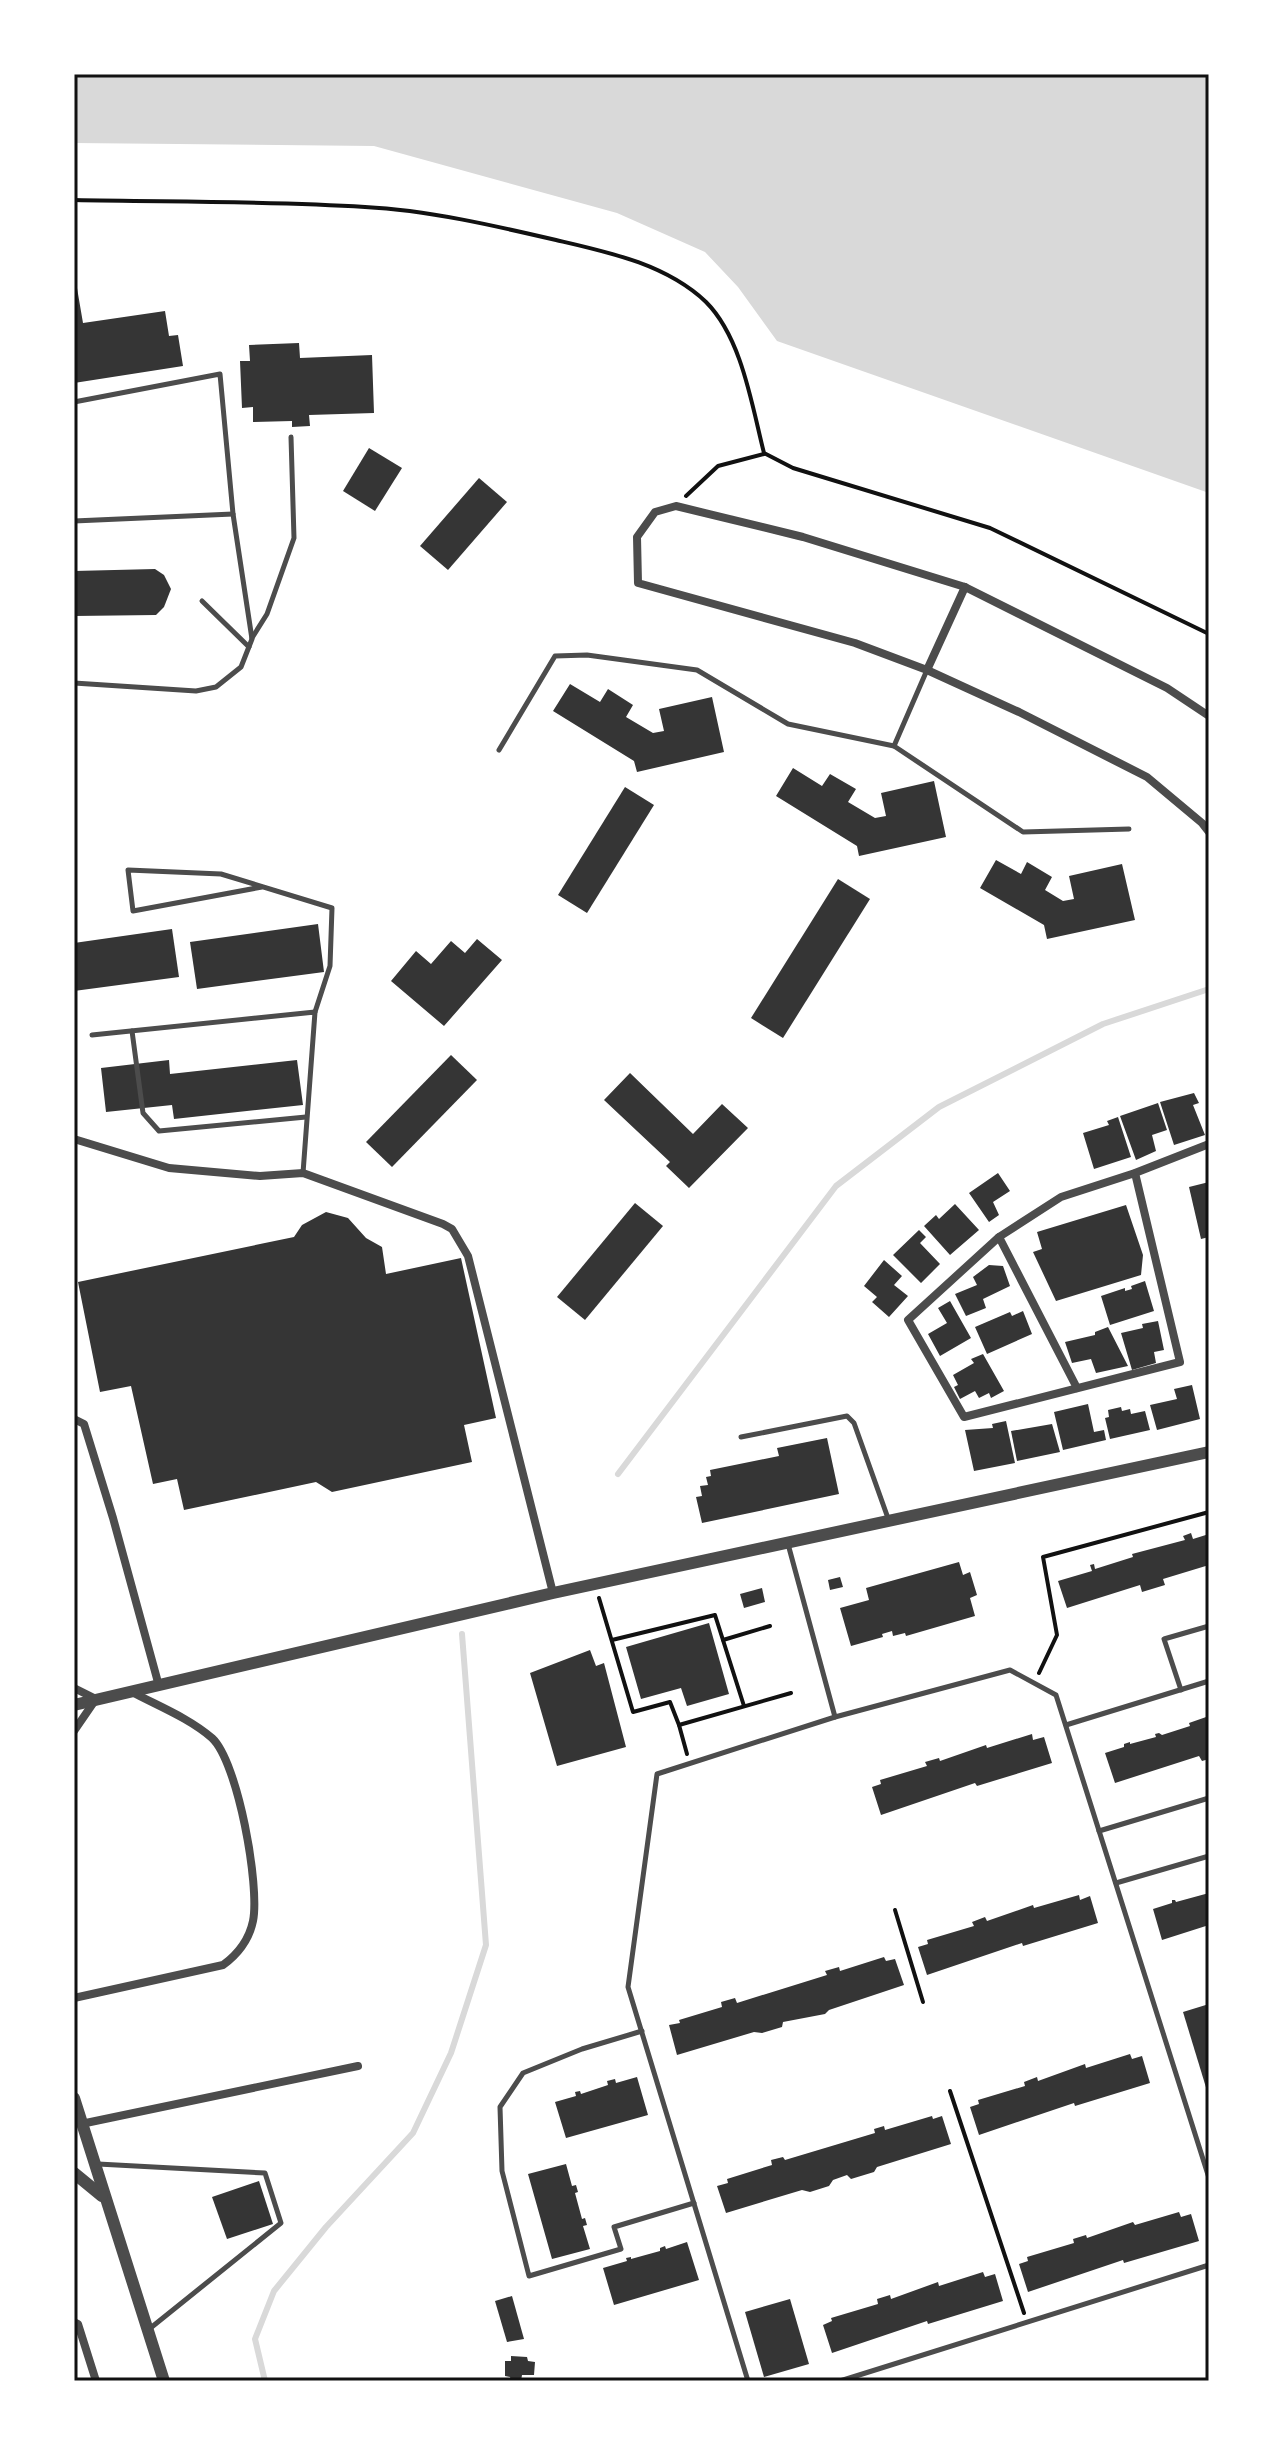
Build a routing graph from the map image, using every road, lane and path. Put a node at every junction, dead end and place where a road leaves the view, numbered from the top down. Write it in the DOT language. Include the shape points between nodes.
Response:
graph roads {
  1 [pos="74,200"];
  2 [pos="74,402"];
  3 [pos="291,437"];
  4 [pos="764,453"];
  5 [pos="676,506"];
  6 [pos="233,514"];
  7 [pos="74,521"];
  8 [pos="965,587"];
  9 [pos="202,601"];
  10 [pos="1209,634"];
  11 [pos="252,639"];
  12 [pos="249,647"];
  13 [pos="927,670"];
  14 [pos="74,683"];
  15 [pos="1209,716"];
  16 [pos="894,746"];
  17 [pos="499,750"];
  18 [pos="1129,829"];
  19 [pos="1209,832"];
  20 [pos="262,887"];
  21 [pos="315,1012"];
  22 [pos="132,1031"];
  23 [pos="92,1035"];
  24 [pos="306,1117"];
  25 [pos="74,1139"];
  26 [pos="1209,1144"];
  27 [pos="303,1173"];
  28 [pos="1135,1173"];
  29 [pos="999,1237"];
  30 [pos="1077,1388"];
  31 [pos="74,1419"];
  32 [pos="741,1437"];
  33 [pos="1209,1452"];
  34 [pos="1209,1512"];
  35 [pos="889,1521"];
  36 [pos="787,1543"];
  37 [pos="595,1585"];
  38 [pos="553,1593"];
  39 [pos="770,1626"];
  40 [pos="1209,1626"];
  41 [pos="723,1640"];
  42 [pos="612,1641"];
  43 [pos="1209,1681"];
  44 [pos="1035,1683"];
  45 [pos="159,1686"];
  46 [pos="74,1688"];
  47 [pos="1181,1690"];
  48 [pos="131,1692"];
  49 [pos="791,1693"];
  50 [pos="96,1699"];
  51 [pos="74,1705"];
  52 [pos="744,1706"];
  53 [pos="835,1717"];
  54 [pos="679,1725"];
  55 [pos="1066,1725"];
  56 [pos="74,1731"];
  57 [pos="689,1763"];
  58 [pos="1209,1798"];
  59 [pos="1099,1831"];
  60 [pos="1209,1856"];
  61 [pos="1116,1883"];
  62 [pos="895,1910"];
  63 [pos="74,1998"];
  64 [pos="923,2002"];
  65 [pos="642,2031"];
  66 [pos="358,2066"];
  67 [pos="950,2091"];
  68 [pos="74,2098"];
  69 [pos="81,2124"];
  70 [pos="94,2164"];
  71 [pos="74,2173"];
  72 [pos="1209,2178"];
  73 [pos="105,2198"];
  74 [pos="694,2203"];
  75 [pos="1209,2265"];
  76 [pos="74,2322"];
  77 [pos="1027,2322"];
  78 [pos="147,2331"];
  79 [pos="96,2381"];
  80 [pos="164,2381"];
  81 [pos="748,2381"];
  82 [pos="840,2381"];
  1 -- 4 [label="path" via="368,207 493,225 593,248 655,269 707,304 725,328 742,369"];
  2 -- 6 [label="lane" via="220,374"];
  3 -- 11 [label="lane" via="294,538 267,614"];
  4 -- 5 [label="path" via="718,466"];
  4 -- 10 [label="path" via="793,468 990,528"];
  5 -- 8 [label="street" via="803,537"];
  5 -- 13 [label="street" via="655,512 637,537 638,583 855,643"];
  6 -- 7 [label="lane"];
  6 -- 11 [label="lane"];
  8 -- 13 [label="street"];
  8 -- 15 [label="street" via="1167,688"];
  9 -- 12 [label="lane"];
  11 -- 12 [label="lane"];
  12 -- 14 [label="lane" via="241,667 216,687 196,691"];
  13 -- 16 [label="lane"];
  13 -- 19 [label="street" via="1147,777"];
  16 -- 17 [label="lane" via="788,724 697,670 587,655 555,656"];
  16 -- 18 [label="lane" via="1023,832"];
  20 -- 20 [label="lane" via="221,874 128,870 133,911"];
  20 -- 21 [label="lane" via="332,908 330,966"];
  21 -- 22 [label="lane"];
  21 -- 24 [label="lane"];
  22 -- 23 [label="lane"];
  22 -- 24 [label="lane" via="143,1113 159,1131"];
  24 -- 27 [label="lane"];
  25 -- 27 [label="street" via="169,1168 260,1176"];
  26 -- 28 [label="street"];
  27 -- 38 [label="street" via="452,1229 468,1256"];
  28 -- 29 [label="street" via="1061,1197"];
  28 -- 30 [label="street" via="1180,1362"];
  29 -- 30 [label="street"];
  29 -- 30 [label="street" via="908,1320 964,1417"];
  31 -- 45 [label="street" via="84,1424"];
  32 -- 35 [label="lane" via="847,1416"];
  33 -- 35 [label="street"];
  34 -- 44 [label="path" via="1043,1557 1057,1635"];
  35 -- 36 [label="street"];
  36 -- 37 [label="street"];
  36 -- 53 [label="lane"];
  37 -- 38 [label="street"];
  37 -- 42 [label="path"];
  38 -- 45 [label="street"];
  39 -- 41 [label="path"];
  40 -- 47 [label="lane" via="1164,1639"];
  41 -- 42 [label="path" via="715,1615"];
  41 -- 52 [label="path"];
  42 -- 54 [label="path" via="633,1712 670,1702"];
  43 -- 47 [label="lane"];
  44 -- 53 [label="lane" via="1010,1670"];
  44 -- 55 [label="lane" via="1056,1695"];
  45 -- 48 [label="street"];
  46 -- 50 [label="street"];
  47 -- 55 [label="lane"];
  48 -- 50 [label="street"];
  48 -- 63 [label="street" via="214,1740 226,1762 248,1843 253,1920 240,1952 223,1965"];
  49 -- 52 [label="path"];
  50 -- 51 [label="street"];
  50 -- 56 [label="street"];
  52 -- 54 [label="path"];
  53 -- 57 [label="lane"];
  54 -- 57 [label="path"];
  55 -- 59 [label="lane"];
  57 -- 65 [label="lane" via="657,1774 628,1987"];
  58 -- 59 [label="lane"];
  59 -- 61 [label="lane"];
  60 -- 61 [label="lane"];
  61 -- 72 [label="lane"];
  62 -- 64 [label="path"];
  65 -- 74 [label="lane"];
  65 -- 74 [label="lane" via="523,2073 500,2107 502,2171 529,2276 621,2249 614,2227"];
  66 -- 69 [label="street"];
  67 -- 77 [label="path"];
  68 -- 69 [label="street"];
  69 -- 70 [label="street"];
  70 -- 73 [label="street"];
  70 -- 78 [label="lane" via="265,2173 281,2223"];
  71 -- 73 [label="street"];
  73 -- 78 [label="street"];
  74 -- 81 [label="lane"];
  75 -- 77 [label="lane"];
  76 -- 79 [label="street"];
  77 -- 82 [label="lane"];
  78 -- 80 [label="street"];
}
